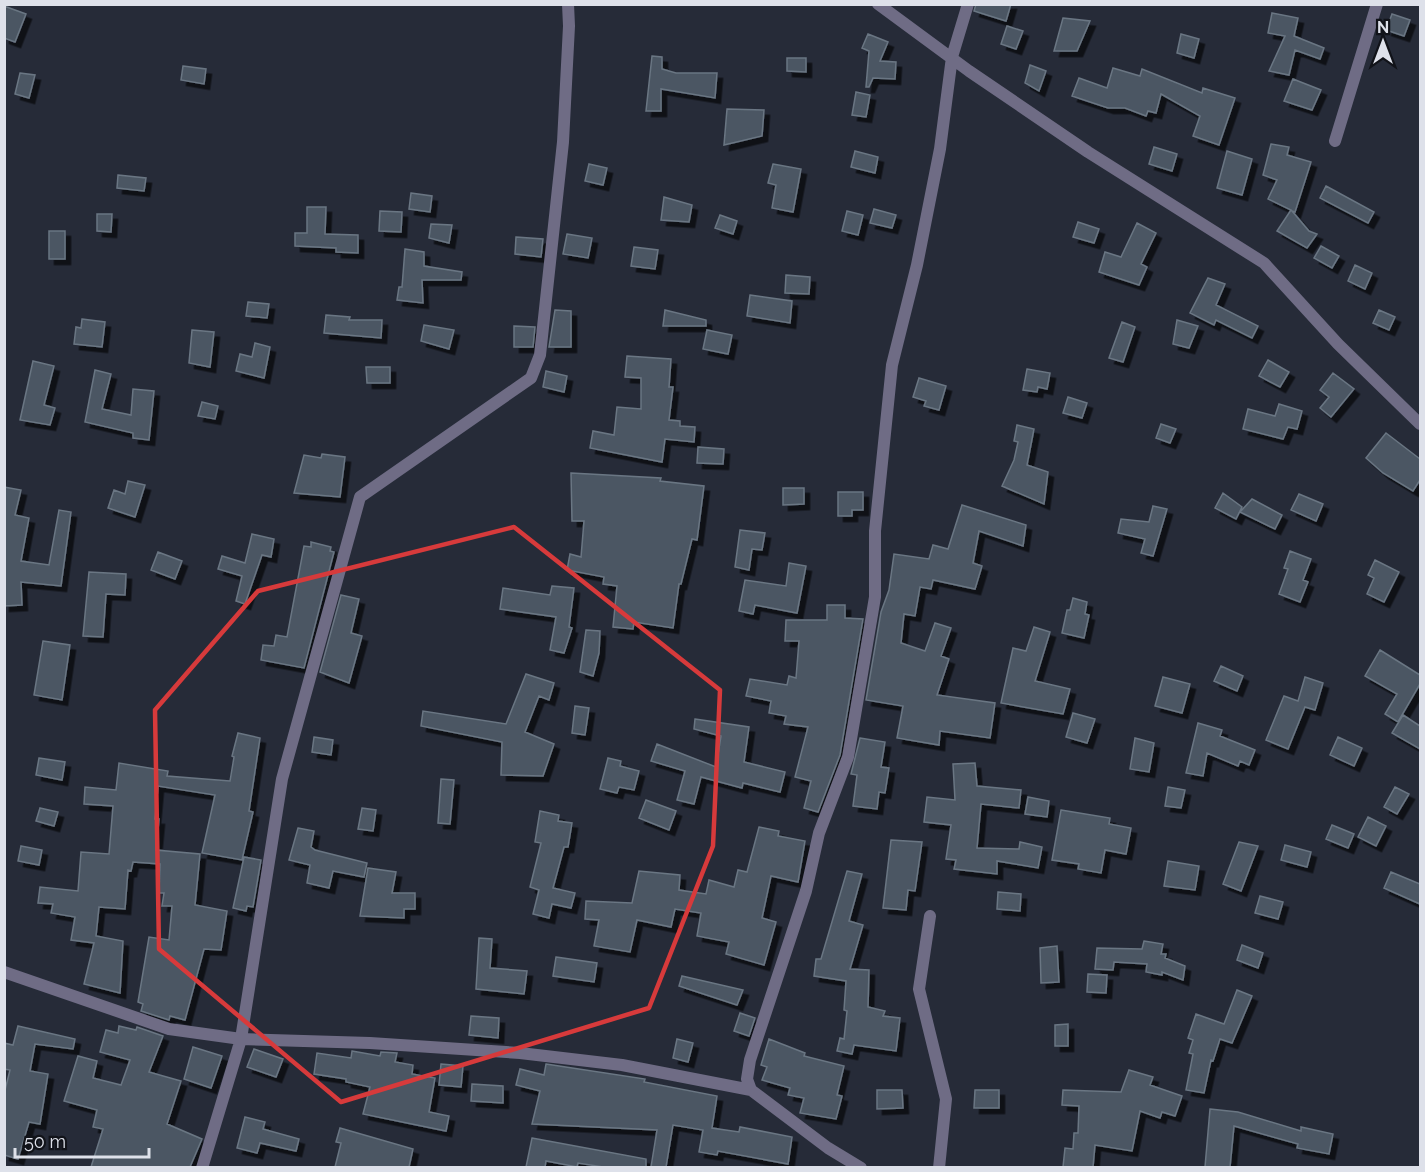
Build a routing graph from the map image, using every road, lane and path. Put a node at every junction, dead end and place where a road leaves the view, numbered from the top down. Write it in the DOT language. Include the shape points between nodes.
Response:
graph roads {
  1 [pos="568,4"];
  2 [pos="878,4"];
  3 [pos="968,4"];
  4 [pos="1377,4"];
  5 [pos="952,57"];
  6 [pos="1335,141"];
  7 [pos="1420,424"];
  8 [pos="930,916"];
  9 [pos="4,972"];
  10 [pos="241,1039"];
  11 [pos="751,1090"];
  12 [pos="202,1167"];
  13 [pos="861,1167"];
  14 [pos="939,1167"];
  1 -- 10 [label="street" via="563,142 540,355 531,378 360,497 276,803"];
  2 -- 5 [label="street"];
  3 -- 5 [label="street"];
  4 -- 6 [label="street"];
  5 -- 7 [label="street" via="1088,152 1264,263 1338,344"];
  5 -- 11 [label="street" via="940,149 892,366 875,531 875,597 848,757 819,833 806,891 750,1060 747,1078"];
  8 -- 14 [label="street" via="919,989 946,1099"];
  9 -- 10 [label="street" via="169,1029"];
  10 -- 11 [label="street" via="520,1053 622,1065"];
  10 -- 12 [label="street"];
  11 -- 13 [label="street" via="828,1148"];
}
